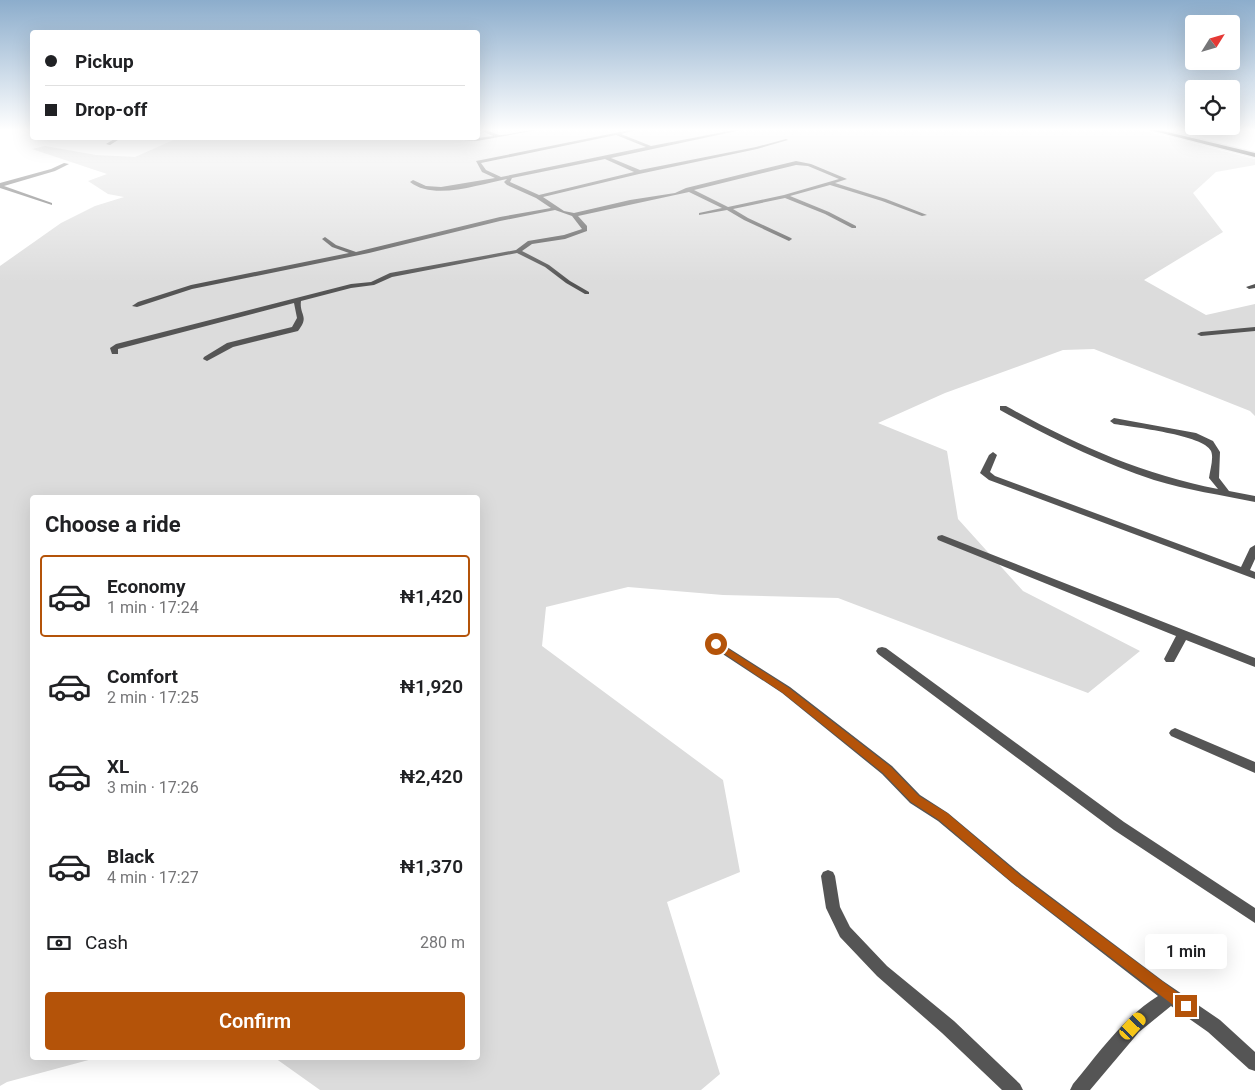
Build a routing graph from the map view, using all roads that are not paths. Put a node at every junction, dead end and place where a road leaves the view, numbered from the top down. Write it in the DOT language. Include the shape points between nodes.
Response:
graph roads {
  1 [pos="17,181"];
  2 [pos="490,181"];
  3 [pos="509,181"];
  4 [pos="603,181"];
  5 [pos="724,181"];
  6 [pos="840,181"];
  7 [pos="413,182"];
  8 [pos="832,184"];
  9 [pos="0,186"];
  10 [pos="688,189"];
  11 [pos="785,196"];
  12 [pos="538,197"];
  13 [pos="50,204"];
  14 [pos="554,209"];
  15 [pos="730,209"];
  16 [pos="701,214"];
  17 [pos="574,215"];
  18 [pos="924,215"];
  19 [pos="854,227"];
  20 [pos="324,239"];
  21 [pos="788,239"];
  22 [pos="518,251"];
  23 [pos="354,253"];
  24 [pos="587,293"];
  25 [pos="298,300"];
  26 [pos="134,306"];
  27 [pos="1255,329"];
  28 [pos="1201,334"];
  29 [pos="115,352"];
  30 [pos="207,360"];
  31 [pos="1002,408"];
  32 [pos="1114,421"];
  33 [pos="993,455"];
  34 [pos="1226,494"];
  35 [pos="1255,499"];
  36 [pos="942,538"];
  37 [pos="1255,548"];
  38 [pos="1244,572"];
  39 [pos="1255,576"];
  40 [pos="1183,634"];
  41 [pos="716,644"];
  42 [pos="882,651"];
  43 [pos="1170,659"];
  44 [pos="1255,663"];
  45 [pos="1175,733"];
  46 [pos="1255,768"];
  47 [pos="828,876"];
  48 [pos="1255,916"];
  49 [pos="1172,996"];
  50 [pos="1255,1062"];
  51 [pos="1014,1090"];
  52 [pos="1079,1090"];
  1 -- 9 [label="street"];
  2 -- 7 [label="street" via="439,190"];
  3 -- 12 [label="street"];
  4 -- 12 [label="street"];
  5 -- 10 [label="street"];
  6 -- 8 [label="street"];
  8 -- 11 [label="street"];
  8 -- 18 [label="street"];
  9 -- 13 [label="street"];
  10 -- 15 [label="street"];
  10 -- 17 [label="street"];
  11 -- 15 [label="street"];
  11 -- 19 [label="street"];
  12 -- 14 [label="street"];
  14 -- 17 [label="street"];
  14 -- 23 [label="street"];
  15 -- 16 [label="street"];
  15 -- 21 [label="street"];
  17 -- 22 [label="street" via="585,230 565,237 530,242"];
  20 -- 23 [label="street"];
  22 -- 24 [label="street"];
  22 -- 25 [label="street" via="390,275 372,284"];
  23 -- 26 [label="street" via="192,287"];
  25 -- 29 [label="street" via="119,346 114,348"];
  25 -- 30 [label="street" via="297,306 302,315 301,323 295,329 230,345"];
  27 -- 28 [label="street"];
  31 -- 34 [label="street" via="1040,429 1124,466"];
  32 -- 34 [label="street" via="1205,439 1216,452 1214,478"];
  33 -- 38 [label="street" via="985,473 992,478"];
  34 -- 35 [label="street"];
  36 -- 40 [label="street"];
  37 -- 38 [label="street"];
  38 -- 39 [label="street"];
  40 -- 43 [label="street"];
  40 -- 44 [label="street"];
  41 -- 49 [label="street" via="786,690 887,770 915,799 943,817 1017,879"];
  42 -- 48 [label="street" via="1120,826"];
  45 -- 46 [label="street"];
  47 -- 51 [label="street" via="833,908 845,932 882,971 948,1027"];
  49 -- 50 [label="street" via="1214,1026"];
  49 -- 52 [label="street" via="1142,1017"];
}
